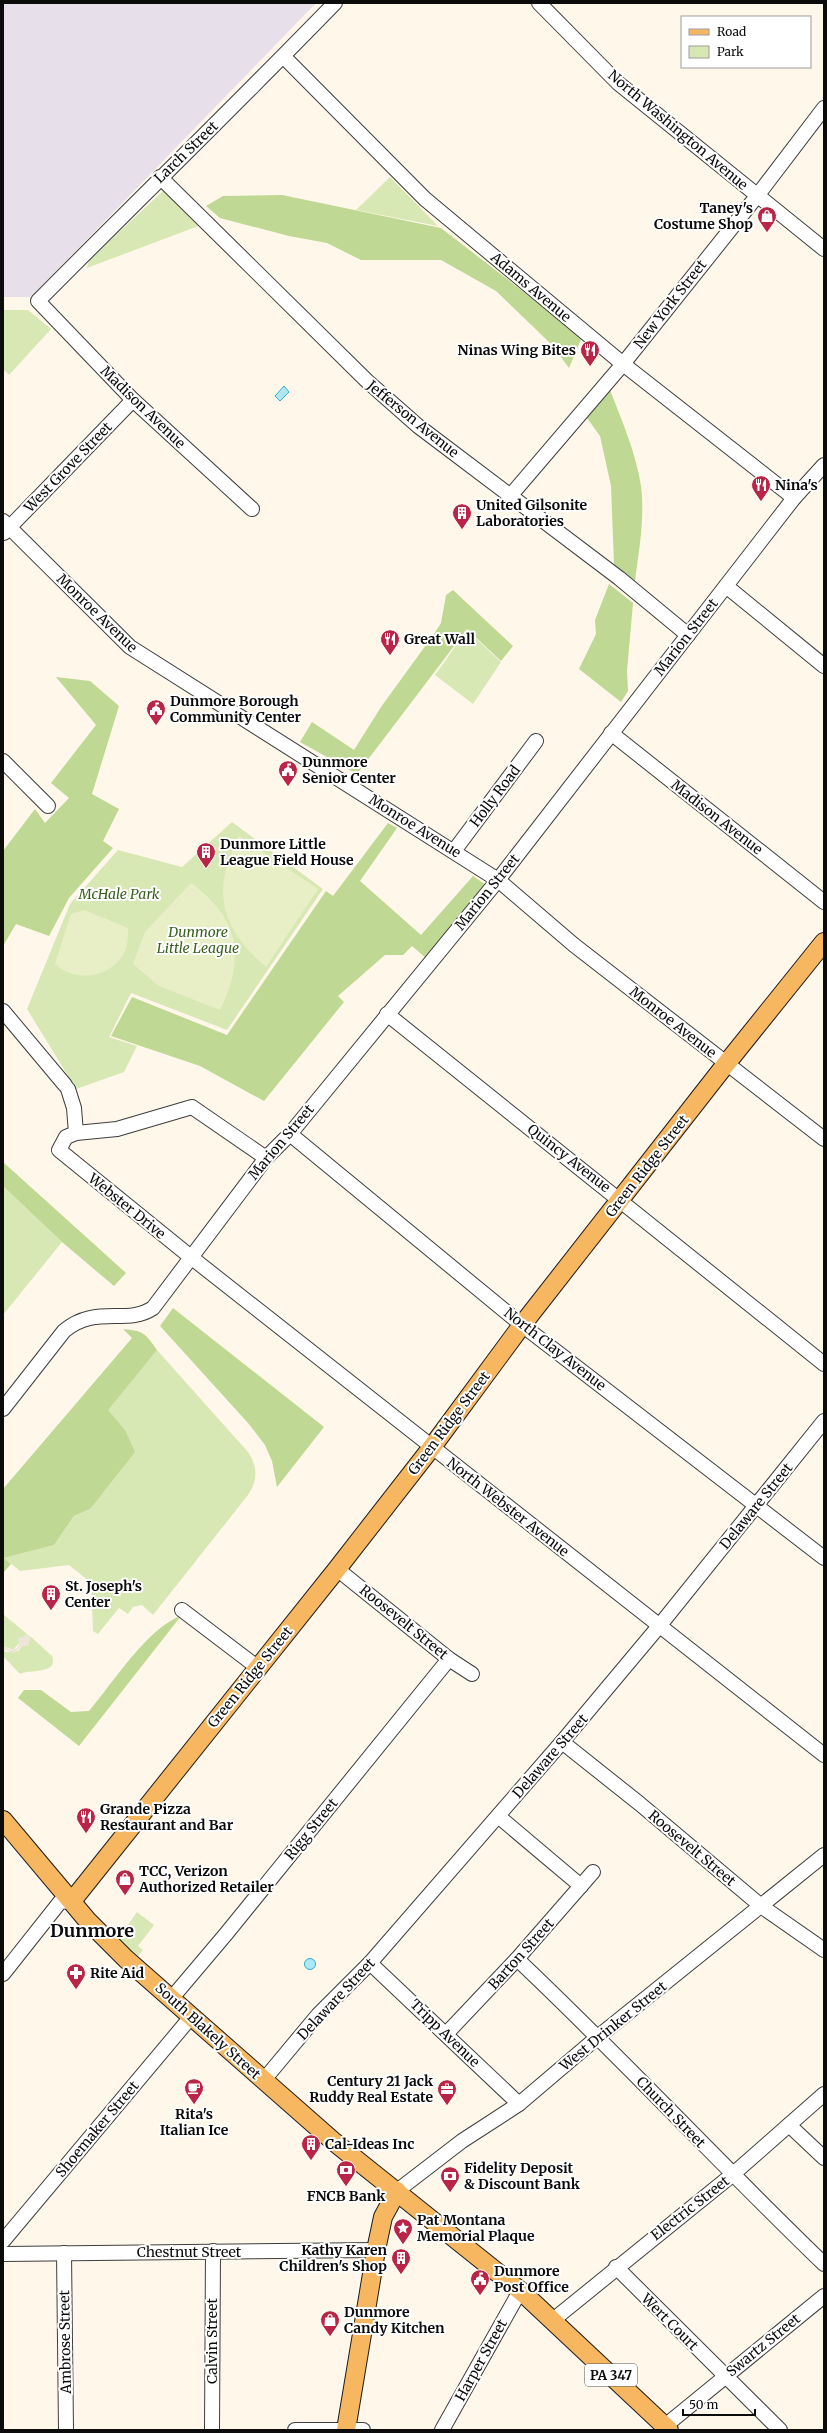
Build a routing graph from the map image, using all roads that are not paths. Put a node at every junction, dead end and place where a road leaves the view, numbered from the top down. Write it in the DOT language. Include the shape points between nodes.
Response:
graph roads {
  1 [pos="335,3"];
  2 [pos="539,3"];
  3 [pos="284,57"];
  4 [pos="824,108"];
  5 [pos="160,177"];
  6 [pos="758,196"];
  7 [pos="824,249"];
  8 [pos="38,301"];
  9 [pos="623,364"];
  10 [pos="132,400"];
  11 [pos="824,465"];
  12 [pos="511,495"];
  13 [pos="794,498"];
  14 [pos="252,509"];
  15 [pos="5,527"];
  16 [pos="726,586"];
  17 [pos="688,635"];
  18 [pos="824,666"];
  19 [pos="611,733"];
  20 [pos="536,741"];
  21 [pos="3,761"];
  22 [pos="48,806"];
  23 [pos="454,850"];
  24 [pos="498,880"];
  25 [pos="824,902"];
  26 [pos="824,942"];
  27 [pos="3,1011"];
  28 [pos="387,1014"];
  29 [pos="726,1064"];
  30 [pos="76,1133"];
  31 [pos="290,1134"];
  32 [pos="824,1139"];
  33 [pos="266,1158"];
  34 [pos="621,1200"];
  35 [pos="192,1258"];
  36 [pos="522,1325"];
  37 [pos="824,1364"];
  38 [pos="3,1409"];
  39 [pos="824,1421"];
  40 [pos="432,1447"];
  41 [pos="757,1505"];
  42 [pos="824,1558"];
  43 [pos="337,1569"];
  44 [pos="182,1610"];
  45 [pos="660,1625"];
  46 [pos="449,1659"];
  47 [pos="257,1667"];
  48 [pos="472,1674"];
  49 [pos="562,1742"];
  50 [pos="824,1756"];
  51 [pos="498,1816"];
  52 [pos="3,1820"];
  53 [pos="824,1855"];
  54 [pos="593,1872"];
  55 [pos="581,1886"];
  56 [pos="72,1901"];
  57 [pos="761,1906"];
  58 [pos="824,1950"];
  59 [pos="517,1959"];
  60 [pos="370,1963"];
  61 [pos="3,1974"];
  62 [pos="171,1999"];
  63 [pos="191,2017"];
  64 [pos="447,2034"];
  65 [pos="599,2036"];
  66 [pos="263,2081"];
  67 [pos="824,2094"];
  68 [pos="519,2104"];
  69 [pos="789,2125"];
  70 [pos="824,2158"];
  71 [pos="732,2175"];
  72 [pos="397,2191"];
  73 [pos="3,2241"];
  74 [pos="376,2250"];
  75 [pos="214,2251"];
  76 [pos="64,2253"];
  77 [pos="3,2254"];
  78 [pos="824,2264"];
  79 [pos="616,2267"];
  80 [pos="520,2290"];
  81 [pos="824,2296"];
  82 [pos="553,2320"];
  83 [pos="724,2376"];
  84 [pos="667,2428"];
  85 [pos="66,2430"];
  86 [pos="212,2430"];
  87 [pos="295,2430"];
  88 [pos="351,2430"];
  89 [pos="442,2430"];
  90 [pos="780,2430"];
  1 -- 3 [label="street, Larch Street"];
  2 -- 6 [label="street, North Washington Avenue" via="618,83"];
  3 -- 5 [label="street, Larch Street"];
  3 -- 9 [label="street, Adams Avenue" via="425,198"];
  4 -- 6 [label="street, New York Street"];
  5 -- 8 [label="street, Larch Street"];
  5 -- 12 [label="street, Jefferson Avenue" via="367,381 422,430"];
  6 -- 7 [label="street, North Washington Avenue"];
  6 -- 9 [label="street, New York Street"];
  8 -- 10 [label="street, Madison Avenue"];
  9 -- 12 [label="street, New York Street"];
  9 -- 13 [label="street, Adams Avenue"];
  10 -- 14 [label="street, Madison Avenue"];
  10 -- 15 [label="street, West Grove Street"];
  11 -- 13 [label="street, Marion Street"];
  12 -- 17 [label="street, Jefferson Avenue"];
  13 -- 16 [label="street, Marion Street"];
  15 -- 23 [label="street, Monroe Avenue" via="130,647"];
  16 -- 17 [label="street, Marion Street"];
  16 -- 18 [label="street"];
  17 -- 19 [label="street, Marion Street"];
  19 -- 24 [label="street, Marion Street"];
  19 -- 25 [label="street, Madison Avenue"];
  20 -- 23 [label="street, Holly Road"];
  21 -- 22 [label="street"];
  23 -- 24 [label="street, Monroe Avenue"];
  24 -- 28 [label="street, Marion Street"];
  24 -- 29 [label="street, Monroe Avenue" via="574,944"];
  26 -- 29 [label="main road, Green Ridge Street"];
  27 -- 30 [label="street" via="66,1087 74,1108"];
  28 -- 31 [label="street, Marion Street"];
  28 -- 34 [label="street, Quincy Avenue"];
  29 -- 32 [label="street, Monroe Avenue"];
  29 -- 34 [label="main road, Green Ridge Street"];
  30 -- 33 [label="street" via="117,1129 192,1107"];
  30 -- 35 [label="street, Webster Drive" via="66,1136 60,1144 61,1153"];
  31 -- 33 [label="street, Marion Street"];
  31 -- 36 [label="street, North Clay Avenue"];
  33 -- 35 [label="street, Marion Street"];
  34 -- 36 [label="main road, Green Ridge Street"];
  34 -- 37 [label="street, Quincy Avenue"];
  35 -- 38 [label="street, Marion Street" via="153,1308 144,1314 95,1316 73,1323"];
  35 -- 40 [label="street, North Webster Avenue"];
  36 -- 40 [label="main road, Green Ridge Street"];
  36 -- 41 [label="street, North Clay Avenue"];
  39 -- 41 [label="street, Delaware Street"];
  40 -- 43 [label="main road, Green Ridge Street"];
  40 -- 45 [label="street, North Webster Avenue"];
  41 -- 42 [label="street, North Clay Avenue"];
  41 -- 45 [label="street, Delaware Street"];
  43 -- 46 [label="street, Roosevelt Street"];
  43 -- 47 [label="main road, Green Ridge Street"];
  44 -- 47 [label="street"];
  45 -- 49 [label="street, Delaware Street"];
  45 -- 50 [label="street, North Webster Avenue"];
  46 -- 48 [label="street, Roosevelt Street"];
  46 -- 62 [label="street, Rigg Street"];
  47 -- 56 [label="main road, Green Ridge Street"];
  49 -- 51 [label="street, Delaware Street"];
  49 -- 57 [label="street, Roosevelt Street"];
  51 -- 55 [label="street"];
  51 -- 60 [label="street, Delaware Street"];
  52 -- 56 [label="main road, South Blakely Street"];
  53 -- 57 [label="street, West Drinker Street"];
  54 -- 55 [label="street, Barton Street"];
  55 -- 59 [label="street, Barton Street"];
  56 -- 61 [label="street" via="60,1902"];
  56 -- 62 [label="main road, South Blakely Street / PA 347" via="126,1959"];
  57 -- 58 [label="street, Roosevelt Street"];
  57 -- 65 [label="street, West Drinker Street"];
  59 -- 64 [label="street, Barton Street"];
  59 -- 65 [label="street, Church Street"];
  60 -- 64 [label="street, Tripp Avenue"];
  60 -- 66 [label="street, Delaware Street" via="318,2016"];
  62 -- 63 [label="main road, South Blakely Street / PA 347"];
  63 -- 66 [label="main road, South Blakely Street / PA 347"];
  63 -- 73 [label="street, Shoemaker Street"];
  64 -- 68 [label="street, Tripp Avenue"];
  65 -- 68 [label="street, West Drinker Street"];
  65 -- 71 [label="street, Church Street"];
  66 -- 72 [label="main road, South Blakely Street / PA 347"];
  67 -- 69 [label="street, Electric Street"];
  68 -- 72 [label="street, West Drinker Street" via="462,2141"];
  69 -- 70 [label="street"];
  69 -- 71 [label="street, Electric Street"];
  71 -- 78 [label="street, Church Street"];
  71 -- 79 [label="street, Electric Street"];
  72 -- 74 [label="main road" via="383,2217"];
  72 -- 80 [label="main road, PA 347"];
  74 -- 75 [label="street, Chestnut Street"];
  74 -- 88 [label="main road"];
  75 -- 76 [label="street, Chestnut Street"];
  75 -- 86 [label="street, Calvin Street"];
  76 -- 77 [label="street, Chestnut Street"];
  76 -- 85 [label="street, Ambrose Street"];
  79 -- 82 [label="street, Electric Street"];
  79 -- 83 [label="street, Wert Court"];
  80 -- 82 [label="main road, PA 347"];
  80 -- 89 [label="street, Harper Street"];
  81 -- 83 [label="street, Swartz Street"];
  82 -- 84 [label="main road, PA 347"];
  83 -- 84 [label="street, Swartz Street"];
  83 -- 90 [label="street, Wert Court"];
  87 -- 88 [label="street"];
}
